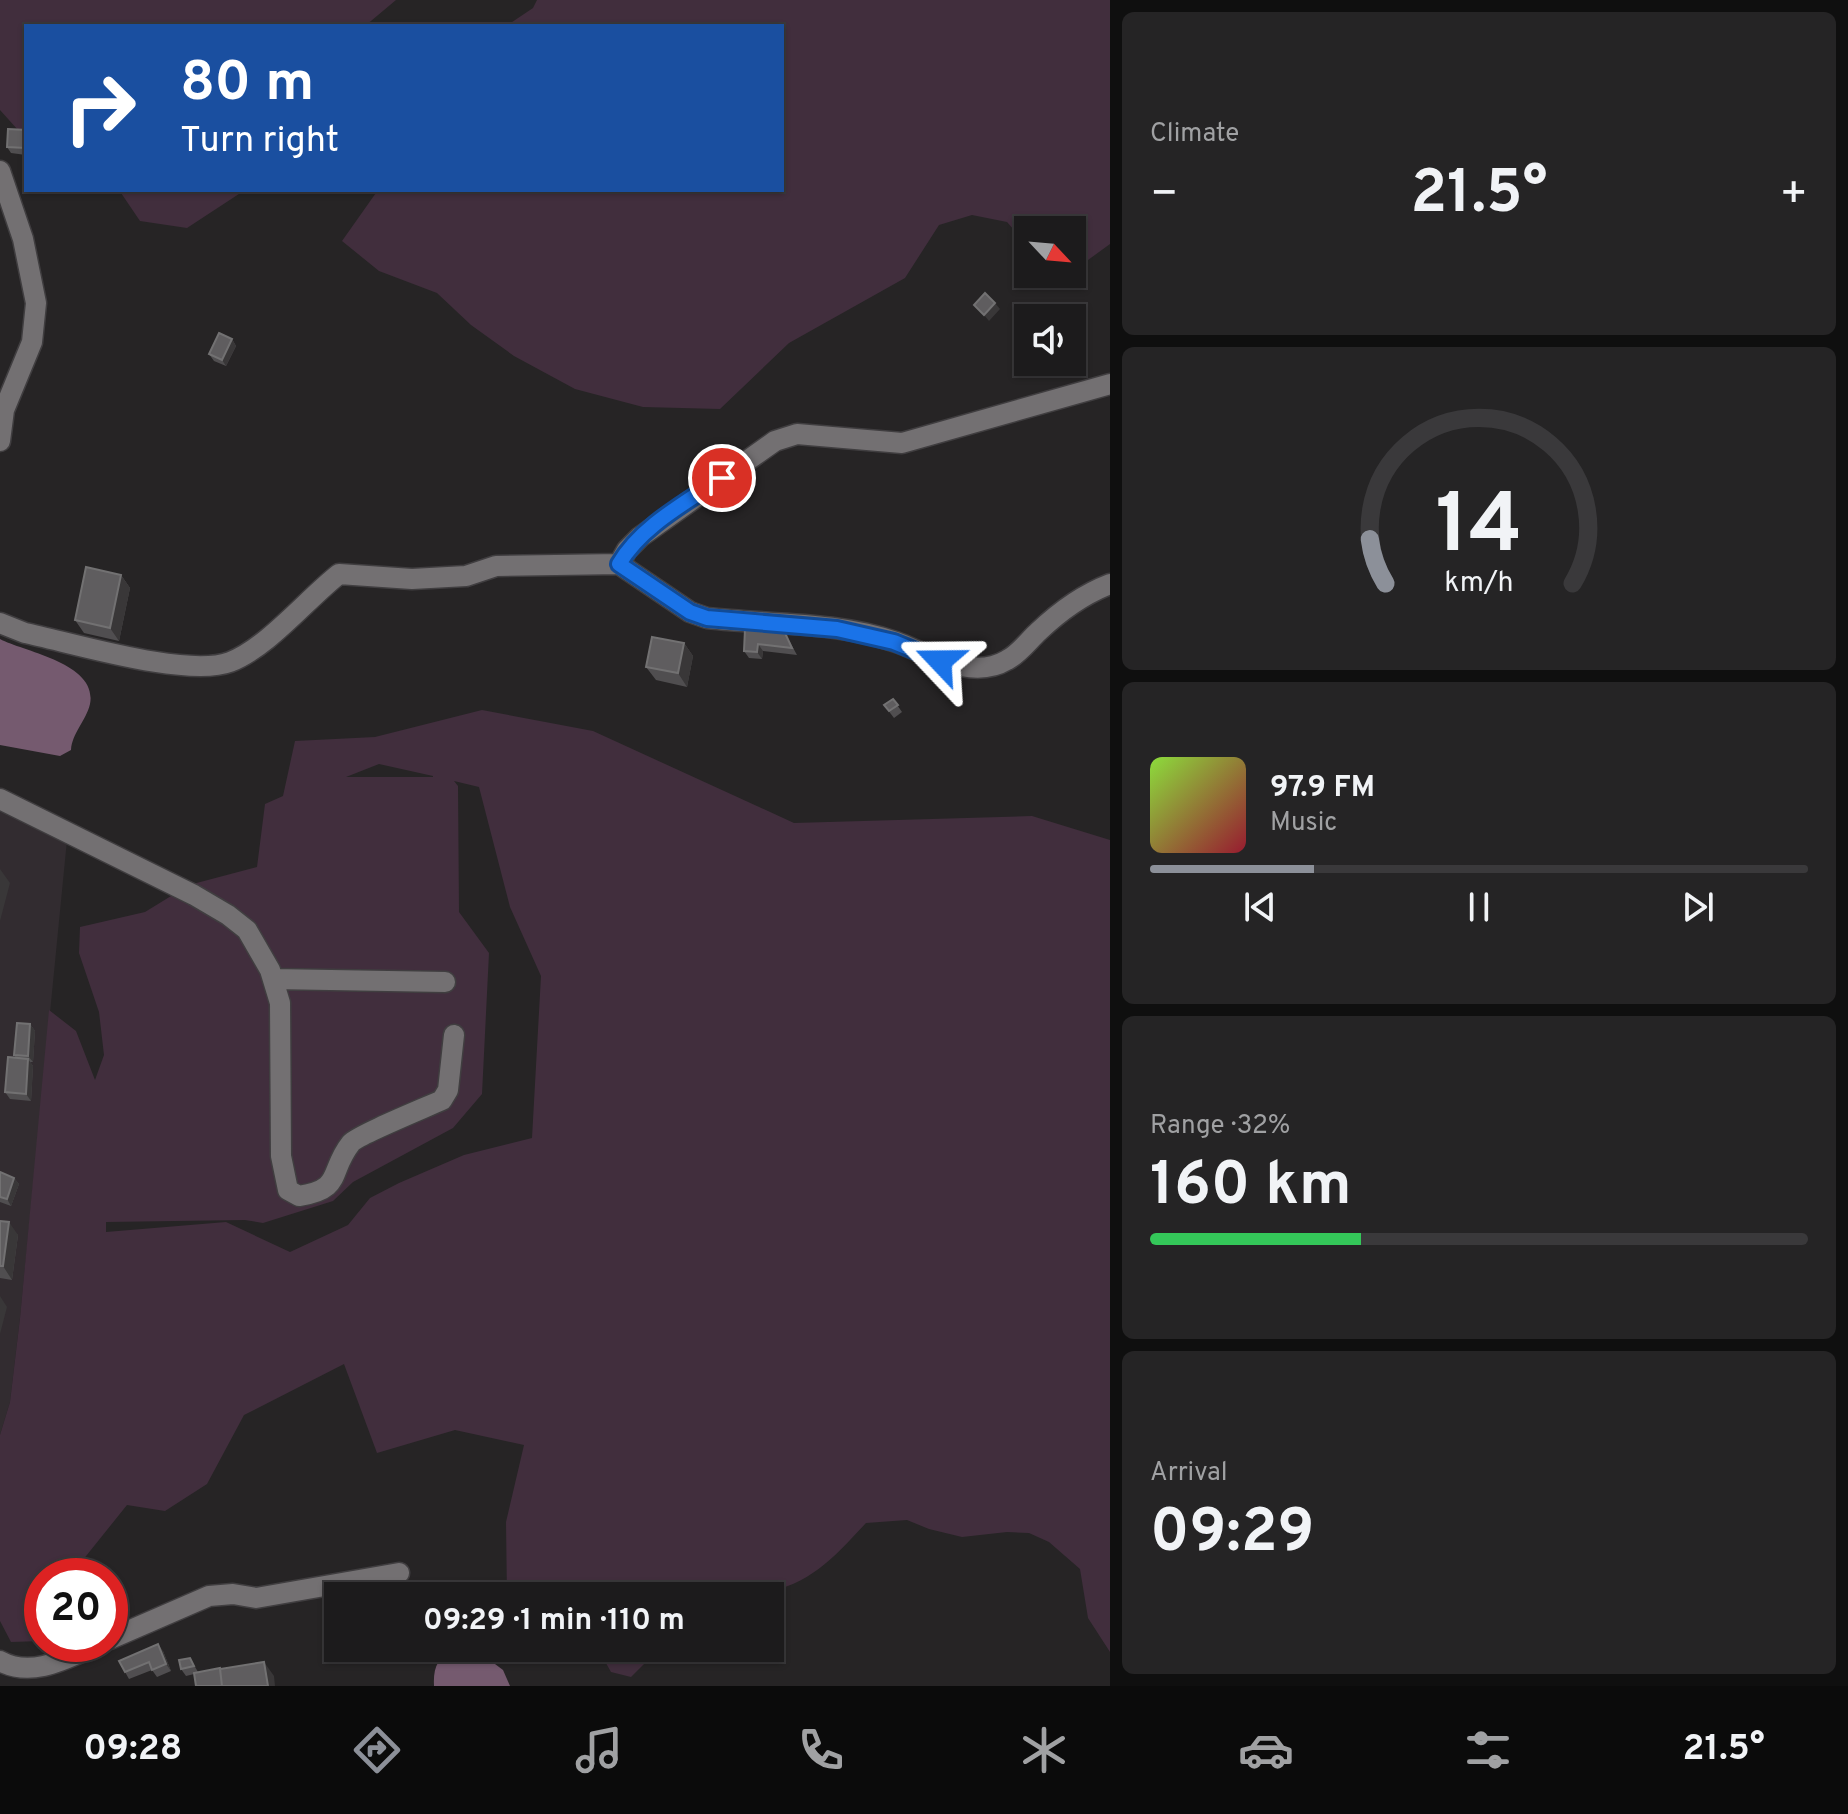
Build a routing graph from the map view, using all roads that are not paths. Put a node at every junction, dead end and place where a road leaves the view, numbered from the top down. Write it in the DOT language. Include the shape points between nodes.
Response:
graph roads {
  1 [pos="0,171"];
  2 [pos="1110,384"];
  3 [pos="4,402"];
  4 [pos="0,441"];
  5 [pos="619,564"];
  6 [pos="1110,584"];
  7 [pos="0,623"];
  8 [pos="0,799"];
  9 [pos="273,979"];
  10 [pos="445,982"];
  11 [pos="454,1035"];
  12 [pos="399,1573"];
  13 [pos="128,1631"];
  14 [pos="0,1661"];
  15 [pos="58,1662"];
  1 -- 3 [label="street" via="23,239 36,303 32,342"];
  2 -- 5 [label="street" via="902,443 797,434 775,441 640,537"];
  3 -- 4 [label="street"];
  5 -- 6 [label="street" via="707,618 837,629 894,642 940,661 985,667 1007,660 1090,591"];
  5 -- 7 [label="street" via="496,566 466,576 412,579 339,574 251,650 208,667 181,667"];
  8 -- 9 [label="street" via="228,915 259,947"];
  9 -- 10 [label="street"];
  9 -- 11 [label="street" via="280,1003 281,1156 288,1190 299,1196 320,1193 333,1181 354,1139 442,1100 448,1090"];
  12 -- 13 [label="street" via="256,1598 209,1596"];
  14 -- 15 [label="street" via="46,1667"];
}
